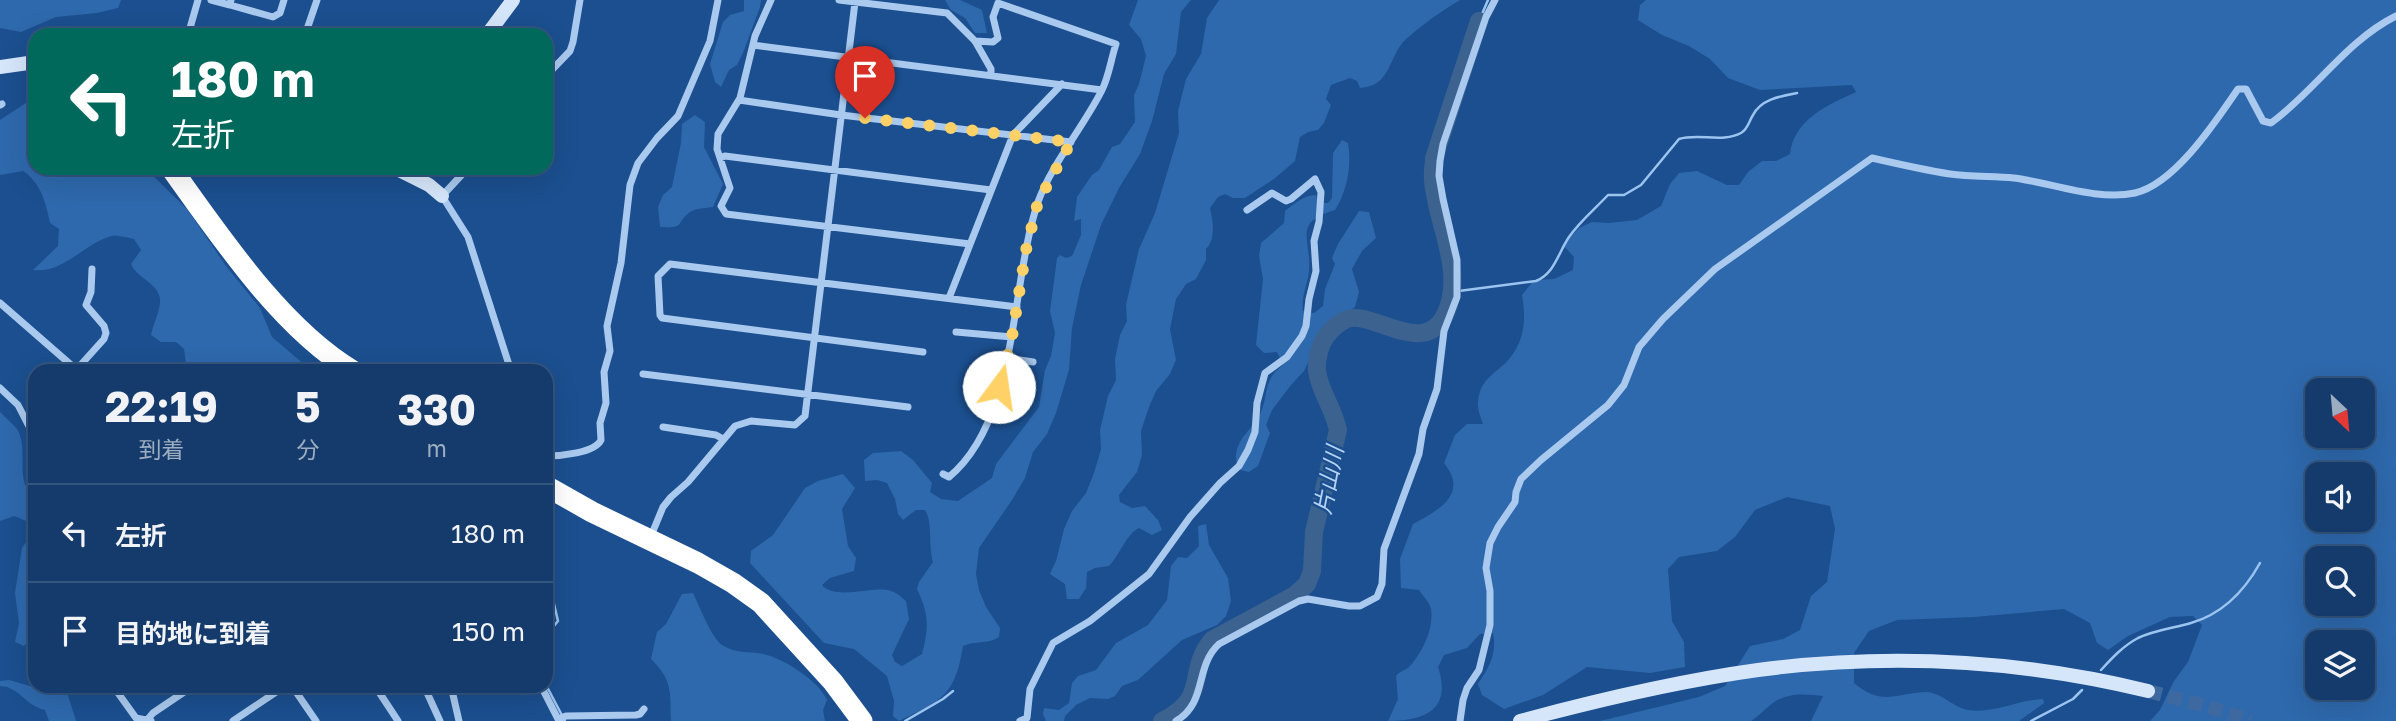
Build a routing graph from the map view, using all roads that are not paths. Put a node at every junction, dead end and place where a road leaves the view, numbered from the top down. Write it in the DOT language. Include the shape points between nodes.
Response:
graph roads {
  1 [pos="198,0"];
  2 [pos="211,0"];
  3 [pos="284,0"];
  4 [pos="317,0"];
  5 [pos="513,0"];
  6 [pos="580,0"];
  7 [pos="718,0"];
  8 [pos="771,0"];
  9 [pos="839,0"];
  10 [pos="1495,0"];
  11 [pos="855,2"];
  12 [pos="230,3"];
  13 [pos="2396,16"];
  14 [pos="190,28"];
  15 [pos="307,28"];
  16 [pos="492,28"];
  17 [pos="975,41"];
  18 [pos="753,46"];
  19 [pos="848,59"];
  20 [pos="28,63"];
  21 [pos="0,67"];
  22 [pos="553,69"];
  23 [pos="991,75"];
  24 [pos="1062,84"];
  25 [pos="1102,90"];
  26 [pos="739,100"];
  27 [pos="841,115"];
  28 [pos="1013,135"];
  29 [pos="1071,142"];
  30 [pos="720,158"];
  31 [pos="834,170"];
  32 [pos="176,175"];
  33 [pos="410,175"];
  34 [pos="462,175"];
  35 [pos="991,190"];
  36 [pos="442,196"];
  37 [pos="1247,210"];
  38 [pos="827,226"];
  39 [pos="970,244"];
  40 [pos="92,269"];
  41 [pos="821,283"];
  42 [pos="949,298"];
  43 [pos="0,303"];
  44 [pos="1017,307"];
  45 [pos="957,332"];
  46 [pos="1012,337"];
  47 [pos="814,338"];
  48 [pos="923,352"];
  49 [pos="1007,358"];
  50 [pos="1033,362"];
  51 [pos="70,364"];
  52 [pos="82,364"];
  53 [pos="343,364"];
  54 [pos="509,364"];
  55 [pos="643,374"];
  56 [pos="966,387"];
  57 [pos="999,387"];
  58 [pos="0,388"];
  59 [pos="807,395"];
  60 [pos="908,407"];
  61 [pos="28,424"];
  62 [pos="663,427"];
  63 [pos="723,439"];
  64 [pos="553,456"];
  65 [pos="943,474"];
  66 [pos="553,490"];
  67 [pos="649,540"];
  68 [pos="2148,691"];
  69 [pos="118,693"];
  70 [pos="183,693"];
  71 [pos="275,693"];
  72 [pos="297,693"];
  73 [pos="380,693"];
  74 [pos="427,693"];
  75 [pos="453,693"];
  76 [pos="545,693"];
  77 [pos="644,709"];
  78 [pos="150,720"];
  79 [pos="559,720"];
  80 [pos="1026,720"];
  81 [pos="233,721"];
  82 [pos="316,721"];
  83 [pos="398,721"];
  84 [pos="440,721"];
  85 [pos="459,721"];
  86 [pos="862,721"];
  87 [pos="1176,721"];
  88 [pos="1460,721"];
  89 [pos="1520,721"];
  1 -- 14 [label="street"];
  2 -- 12 [label="street"];
  3 -- 12 [label="street" via="273,18"];
  4 -- 15 [label="street"];
  5 -- 16 [label="main road"];
  6 -- 22 [label="street" via="570,51"];
  7 -- 64 [label="street" via="710,41 678,116 638,163 630,185 621,263 607,326 610,351 604,372 601,440 594,448"];
  8 -- 18 [label="street"];
  9 -- 11 [label="street"];
  10 -- 87 [label="street" via="1443,144 1439,176 1457,260 1457,298 1444,331 1437,388 1419,454 1384,549 1377,597 1360,606 1299,601 1219,644 1210,652 1195,703"];
  11 -- 17 [label="street" via="947,13"];
  11 -- 19 [label="street"];
  13 -- 88 [label="street" via="2336,61 2271,124 2263,121 2246,89 2238,89 2191,155 2136,193 2081,191 2014,178 1952,174 1872,158 1715,269 1639,347 1624,385 1608,405 1521,479 1515,502 1490,543 1486,568 1490,625"];
  17 -- 23 [label="street"];
  17 -- 25 [label="street" via="998,38 993,17 998,2 1116,44"];
  18 -- 19 [label="street"];
  18 -- 26 [label="street"];
  19 -- 23 [label="street"];
  19 -- 27 [label="street"];
  20 -- 21 [label="main road"];
  23 -- 24 [label="street"];
  24 -- 25 [label="street"];
  24 -- 28 [label="street"];
  25 -- 29 [label="street"];
  26 -- 27 [label="street"];
  26 -- 30 [label="street" via="718,134"];
  27 -- 28 [label="street"];
  27 -- 31 [label="street"];
  28 -- 29 [label="street"];
  28 -- 35 [label="street"];
  29 -- 44 [label="street" via="1038,202"];
  30 -- 31 [label="street"];
  30 -- 38 [label="street" via="730,188 721,206 726,214"];
  31 -- 35 [label="street"];
  31 -- 38 [label="street"];
  32 -- 53 [label="highway" via="263,290 316,345"];
  33 -- 36 [label="main road"];
  34 -- 36 [label="street"];
  35 -- 39 [label="street"];
  36 -- 54 [label="street" via="468,237"];
  37 -- 80 [label="street" via="1272,194 1291,200 1318,180 1316,271 1302,336 1287,357 1265,373 1255,432 1239,466 1190,517 1149,574 1090,621 1053,643 1030,688"];
  38 -- 39 [label="street"];
  38 -- 41 [label="street"];
  39 -- 42 [label="street"];
  40 -- 52 [label="street" via="86,305 106,332"];
  41 -- 42 [label="street"];
  41 -- 47 [label="street"];
  41 -- 47 [label="street" via="670,264 658,276 662,318"];
  42 -- 44 [label="street"];
  43 -- 51 [label="street"];
  44 -- 46 [label="street"];
  45 -- 46 [label="street"];
  46 -- 49 [label="street"];
  47 -- 48 [label="street"];
  47 -- 59 [label="street"];
  49 -- 50 [label="street"];
  49 -- 57 [label="street"];
  55 -- 59 [label="street"];
  56 -- 57 [label="street"];
  57 -- 65 [label="street" via="992,415 963,465 949,477"];
  58 -- 61 [label="street" via="18,405"];
  59 -- 60 [label="street"];
  59 -- 63 [label="street" via="801,423 740,422"];
  62 -- 63 [label="street"];
  63 -- 67 [label="street" via="671,496"];
  66 -- 67 [label="highway"];
  67 -- 86 [label="highway" via="733,583 761,603"];
  68 -- 89 [label="main road" via="2029,669 1930,661 1860,662 1663,686"];
  69 -- 78 [label="street" via="136,718"];
  70 -- 78 [label="street"];
  71 -- 81 [label="street"];
  72 -- 82 [label="street"];
  73 -- 83 [label="street"];
  74 -- 84 [label="street"];
  75 -- 85 [label="street"];
  76 -- 79 [label="street"];
  77 -- 79 [label="street" via="636,715 566,716"];
}
